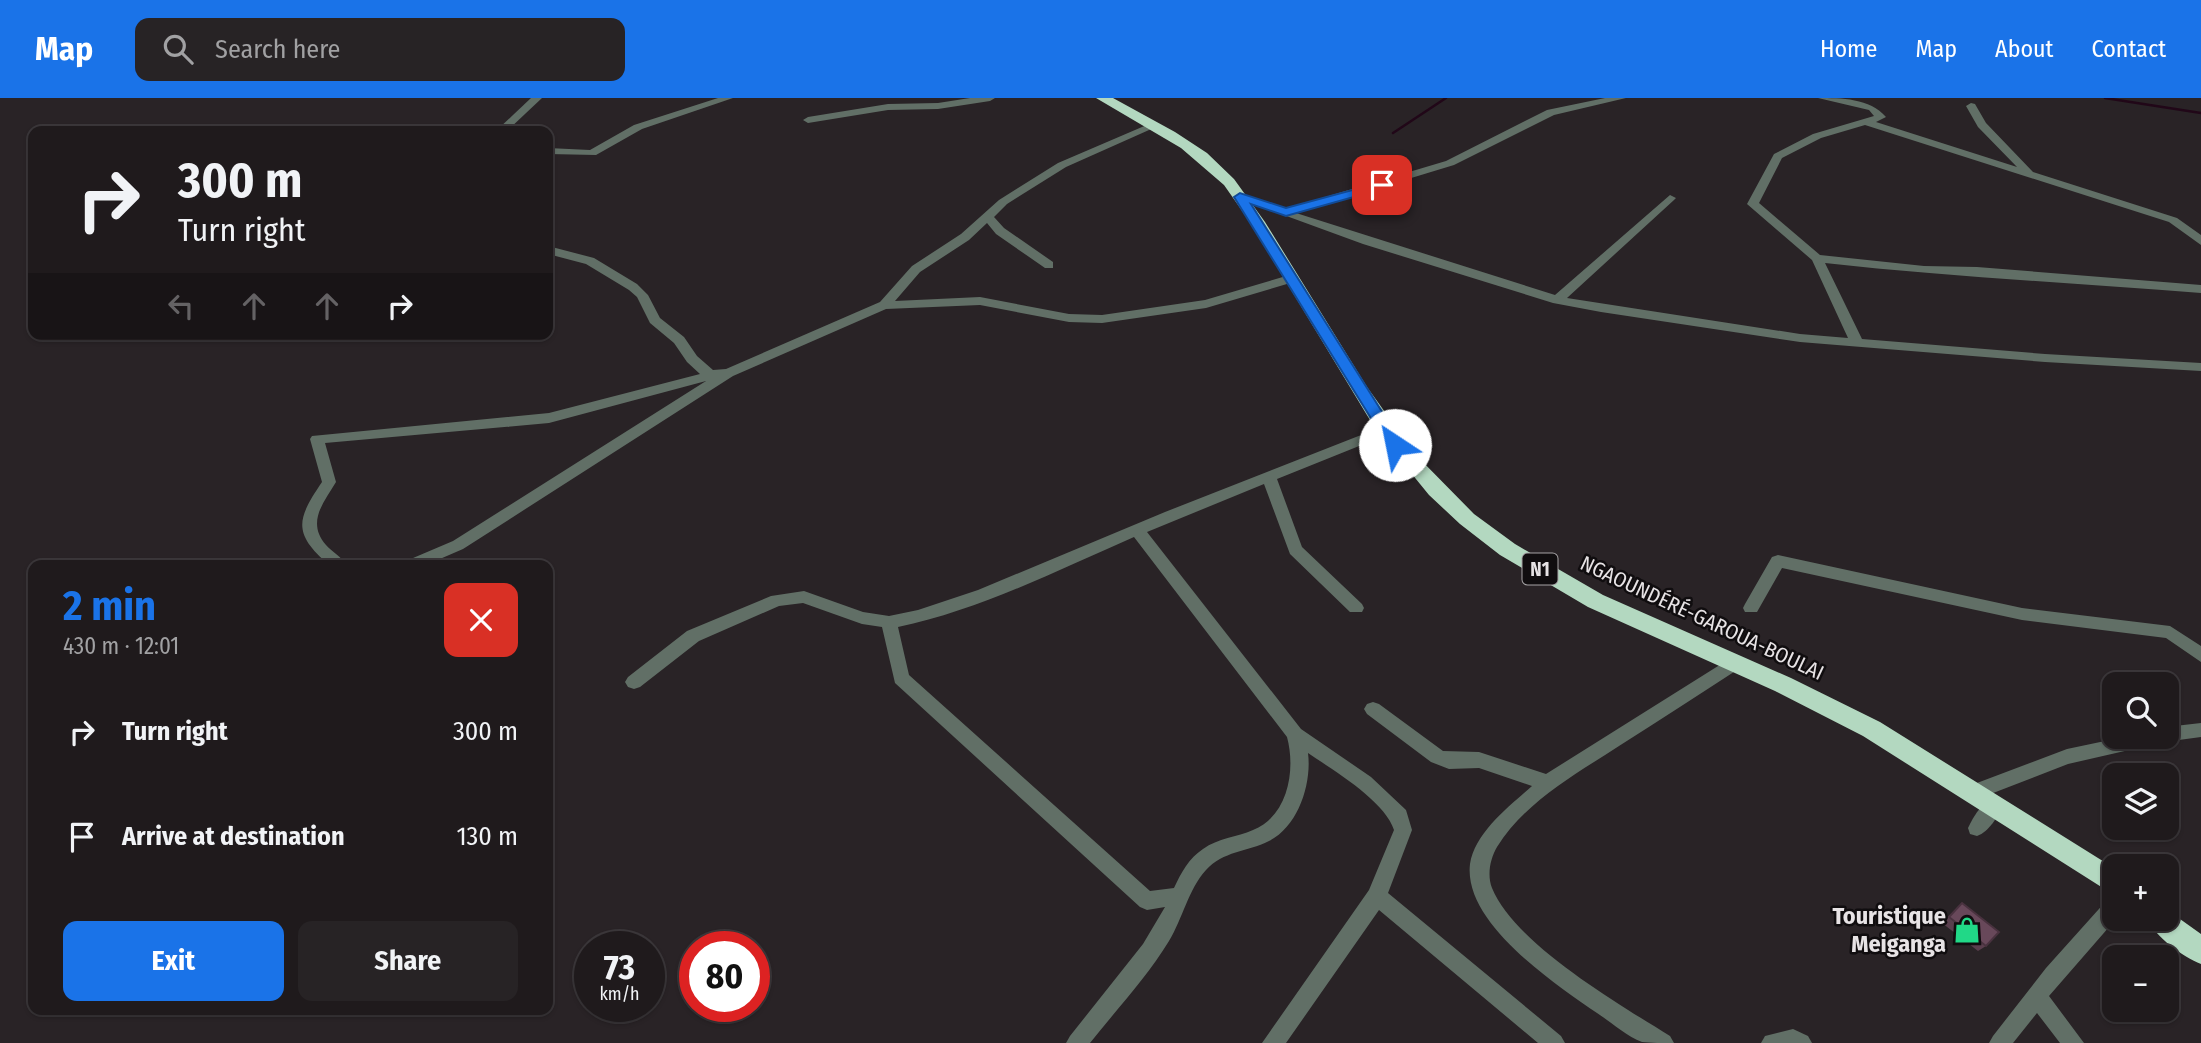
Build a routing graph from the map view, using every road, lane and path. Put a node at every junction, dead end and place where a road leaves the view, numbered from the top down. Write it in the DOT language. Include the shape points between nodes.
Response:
graph roads {
  1 [pos="537,98"];
  2 [pos="728,98"];
  3 [pos="990,98"];
  4 [pos="1103,98"];
  5 [pos="1621,98"];
  6 [pos="1822,98"];
  7 [pos="1971,106"];
  8 [pos="808,120"];
  9 [pos="1869,123"];
  10 [pos="506,126"];
  11 [pos="1153,126"];
  12 [pos="553,151"];
  13 [pos="2032,175"];
  14 [pos="1240,197"];
  15 [pos="1670,198"];
  16 [pos="1286,212"];
  17 [pos="987,216"];
  18 [pos="2201,229"];
  19 [pos="2187,230"];
  20 [pos="2201,241"];
  21 [pos="553,251"];
  22 [pos="1817,258"];
  23 [pos="1049,265"];
  24 [pos="1293,278"];
  25 [pos="2201,289"];
  26 [pos="1557,300"];
  27 [pos="884,305"];
  28 [pos="1856,341"];
  29 [pos="2201,367"];
  30 [pos="718,376"];
  31 [pos="1384,431"];
  32 [pos="1269,477"];
  33 [pos="1137,530"];
  34 [pos="332,560"];
  35 [pos="424,560"];
  36 [pos="1356,608"];
  37 [pos="1751,608"];
  38 [pos="890,622"];
  39 [pos="2201,655"];
  40 [pos="1734,663"];
  41 [pos="634,682"];
  42 [pos="1373,709"];
  43 [pos="2201,730"];
  44 [pos="2179,733"];
  45 [pos="1295,734"];
  46 [pos="2103,749"];
  47 [pos="1548,783"];
  48 [pos="1975,792"];
  49 [pos="1994,805"];
  50 [pos="1978,828"];
  51 [pos="2102,875"];
  52 [pos="1178,896"];
  53 [pos="1377,896"];
  54 [pos="2102,921"];
  55 [pos="2176,931"];
  56 [pos="2201,951"];
  57 [pos="2038,998"];
  58 [pos="1077,1043"];
  59 [pos="1273,1043"];
  60 [pos="1554,1043"];
  61 [pos="1663,1043"];
  62 [pos="1772,1043"];
  63 [pos="1801,1043"];
  64 [pos="2000,1043"];
  65 [pos="2073,1043"];
  1 -- 10 [label="street"];
  2 -- 12 [label="street" via="638,127 592,153"];
  3 -- 8 [label="street"];
  4 -- 11 [label="highway, NGAOUNDÉRÉ-GAROUA-BOULAI / N1"];
  5 -- 16 [label="street" via="1551,111 1450,163"];
  6 -- 9 [label="street" via="1872,108 1881,117"];
  7 -- 13 [label="street" via="1999,145"];
  9 -- 13 [label="street"];
  9 -- 22 [label="street" via="1817,136 1778,156 1753,204"];
  11 -- 14 [label="highway, NGAOUNDÉRÉ-GAROUA-BOULAI / N1" via="1212,166"];
  11 -- 17 [label="street" via="1062,166"];
  13 -- 19 [label="street" via="2173,220"];
  14 -- 16 [label="street"];
  14 -- 24 [label="highway, NGAOUNDÉRÉ-GAROUA-BOULAI / N1"];
  15 -- 26 [label="street"];
  16 -- 26 [label="street"];
  17 -- 23 [label="street" via="1000,231"];
  17 -- 27 [label="street" via="916,270"];
  18 -- 19 [label="street"];
  19 -- 20 [label="street"];
  21 -- 30 [label="street" via="590,261 634,287 655,320 679,340 692,359"];
  22 -- 25 [label="street"];
  22 -- 28 [label="street"];
  24 -- 27 [label="street" via="1206,304 1102,319 1069,318 980,301"];
  24 -- 31 [label="highway, NGAOUNDÉRÉ-GAROUA-BOULAI / N1"];
  26 -- 28 [label="street" via="1800,338"];
  27 -- 30 [label="street"];
  28 -- 29 [label="street"];
  30 -- 34 [label="street" via="549,418 317,439 329,482 308,512 309,525 318,547"];
  30 -- 35 [label="street" via="458,545"];
  31 -- 32 [label="street"];
  31 -- 40 [label="highway, NGAOUNDÉRÉ-GAROUA-BOULAI / N1" via="1437,492 1510,551 1624,614"];
  32 -- 33 [label="street"];
  32 -- 36 [label="street" via="1295,550"];
  33 -- 38 [label="street" via="984,594"];
  33 -- 45 [label="street"];
  37 -- 39 [label="street" via="1778,561 2022,614 2170,632"];
  38 -- 41 [label="street" via="862,618 804,597 778,600 693,636"];
  38 -- 52 [label="street" via="901,678 1147,901"];
  40 -- 47 [label="street"];
  40 -- 48 [label="highway, NGAOUNDÉRÉ-GAROUA-BOULAI / N1" via="1830,706"];
  42 -- 47 [label="street" via="1437,757 1479,760"];
  43 -- 44 [label="street"];
  45 -- 52 [label="street" via="1302,769 1277,824 1265,835 1209,855"];
  45 -- 53 [label="street" via="1365,783 1399,816 1403,830"];
  46 -- 48 [label="street" via="2067,757"];
  47 -- 61 [label="street" via="1491,838 1479,866 1485,896 1516,939"];
  48 -- 49 [label="highway, NGAOUNDÉRÉ-GAROUA-BOULAI / N1"];
  49 -- 50 [label="street"];
  49 -- 51 [label="highway, NGAOUNDÉRÉ-GAROUA-BOULAI / N1"];
  52 -- 58 [label="street" via="1161,935"];
  53 -- 59 [label="street"];
  53 -- 60 [label="street"];
  54 -- 57 [label="street"];
  55 -- 56 [label="highway"];
  57 -- 64 [label="street"];
  57 -- 65 [label="street"];
  62 -- 63 [label="street"];
}
